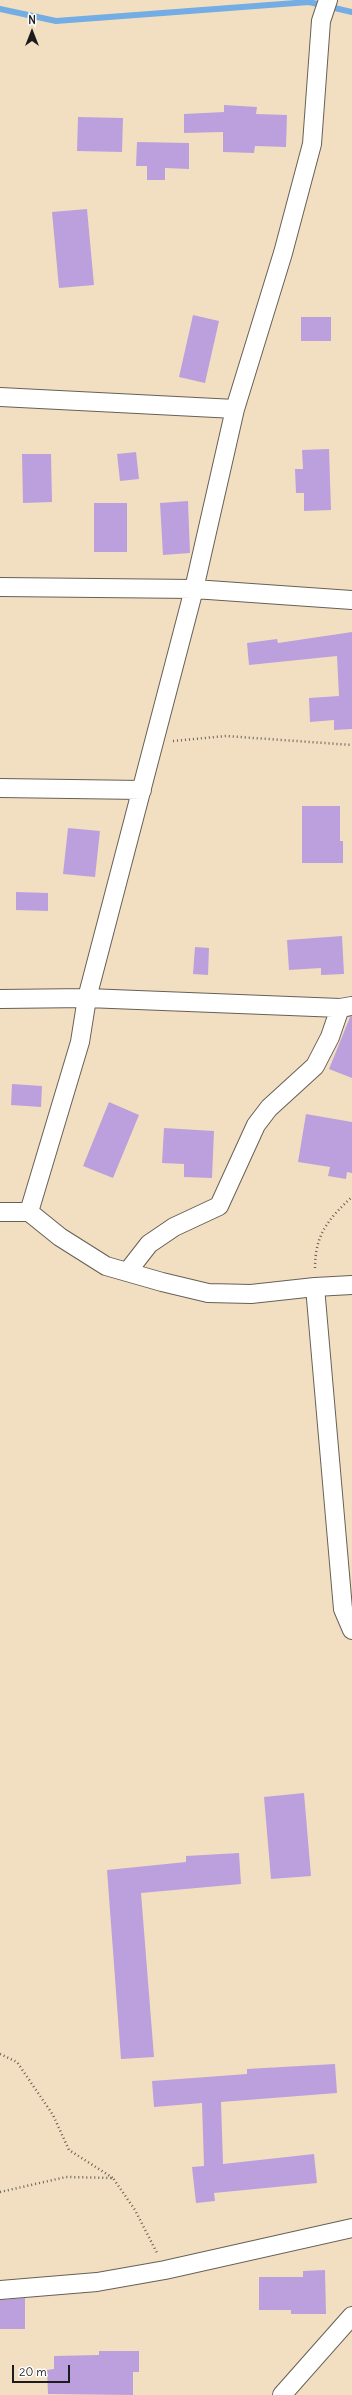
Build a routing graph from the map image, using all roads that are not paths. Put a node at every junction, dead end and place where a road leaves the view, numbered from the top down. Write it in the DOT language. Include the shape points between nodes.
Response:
graph roads {
  1 [pos="328,0"];
  2 [pos="0,397"];
  3 [pos="235,409"];
  4 [pos="0,587"];
  5 [pos="194,588"];
  6 [pos="352,600"];
  7 [pos="0,788"];
  8 [pos="142,790"];
  9 [pos="87,998"];
  10 [pos="0,999"];
  11 [pos="346,1007"];
  12 [pos="0,1212"];
  13 [pos="29,1212"];
  14 [pos="128,1271"];
  15 [pos="352,1285"];
  16 [pos="314,1287"];
  17 [pos="352,1630"];
  18 [pos="352,2228"];
  19 [pos="0,2290"];
  20 [pos="352,2316"];
  21 [pos="282,2395"];
  1 -- 3 [label="street" via="321,21 312,144 284,253"];
  2 -- 3 [label="street"];
  3 -- 5 [label="street"];
  4 -- 5 [label="street"];
  5 -- 6 [label="street"];
  5 -- 8 [label="street"];
  7 -- 8 [label="street"];
  8 -- 9 [label="street"];
  9 -- 10 [label="street"];
  9 -- 11 [label="street"];
  9 -- 13 [label="street" via="80,1042"];
  11 -- 14 [label="street" via="316,1066 269,1108 256,1125 219,1206 174,1227 148,1244"];
  12 -- 13 [label="street"];
  13 -- 14 [label="street" via="60,1238 106,1266"];
  14 -- 16 [label="street" via="208,1293 251,1294"];
  15 -- 16 [label="street"];
  16 -- 17 [label="street" via="343,1609"];
  18 -- 19 [label="street" via="165,2270 96,2282"];
  20 -- 21 [label="street"];
}
